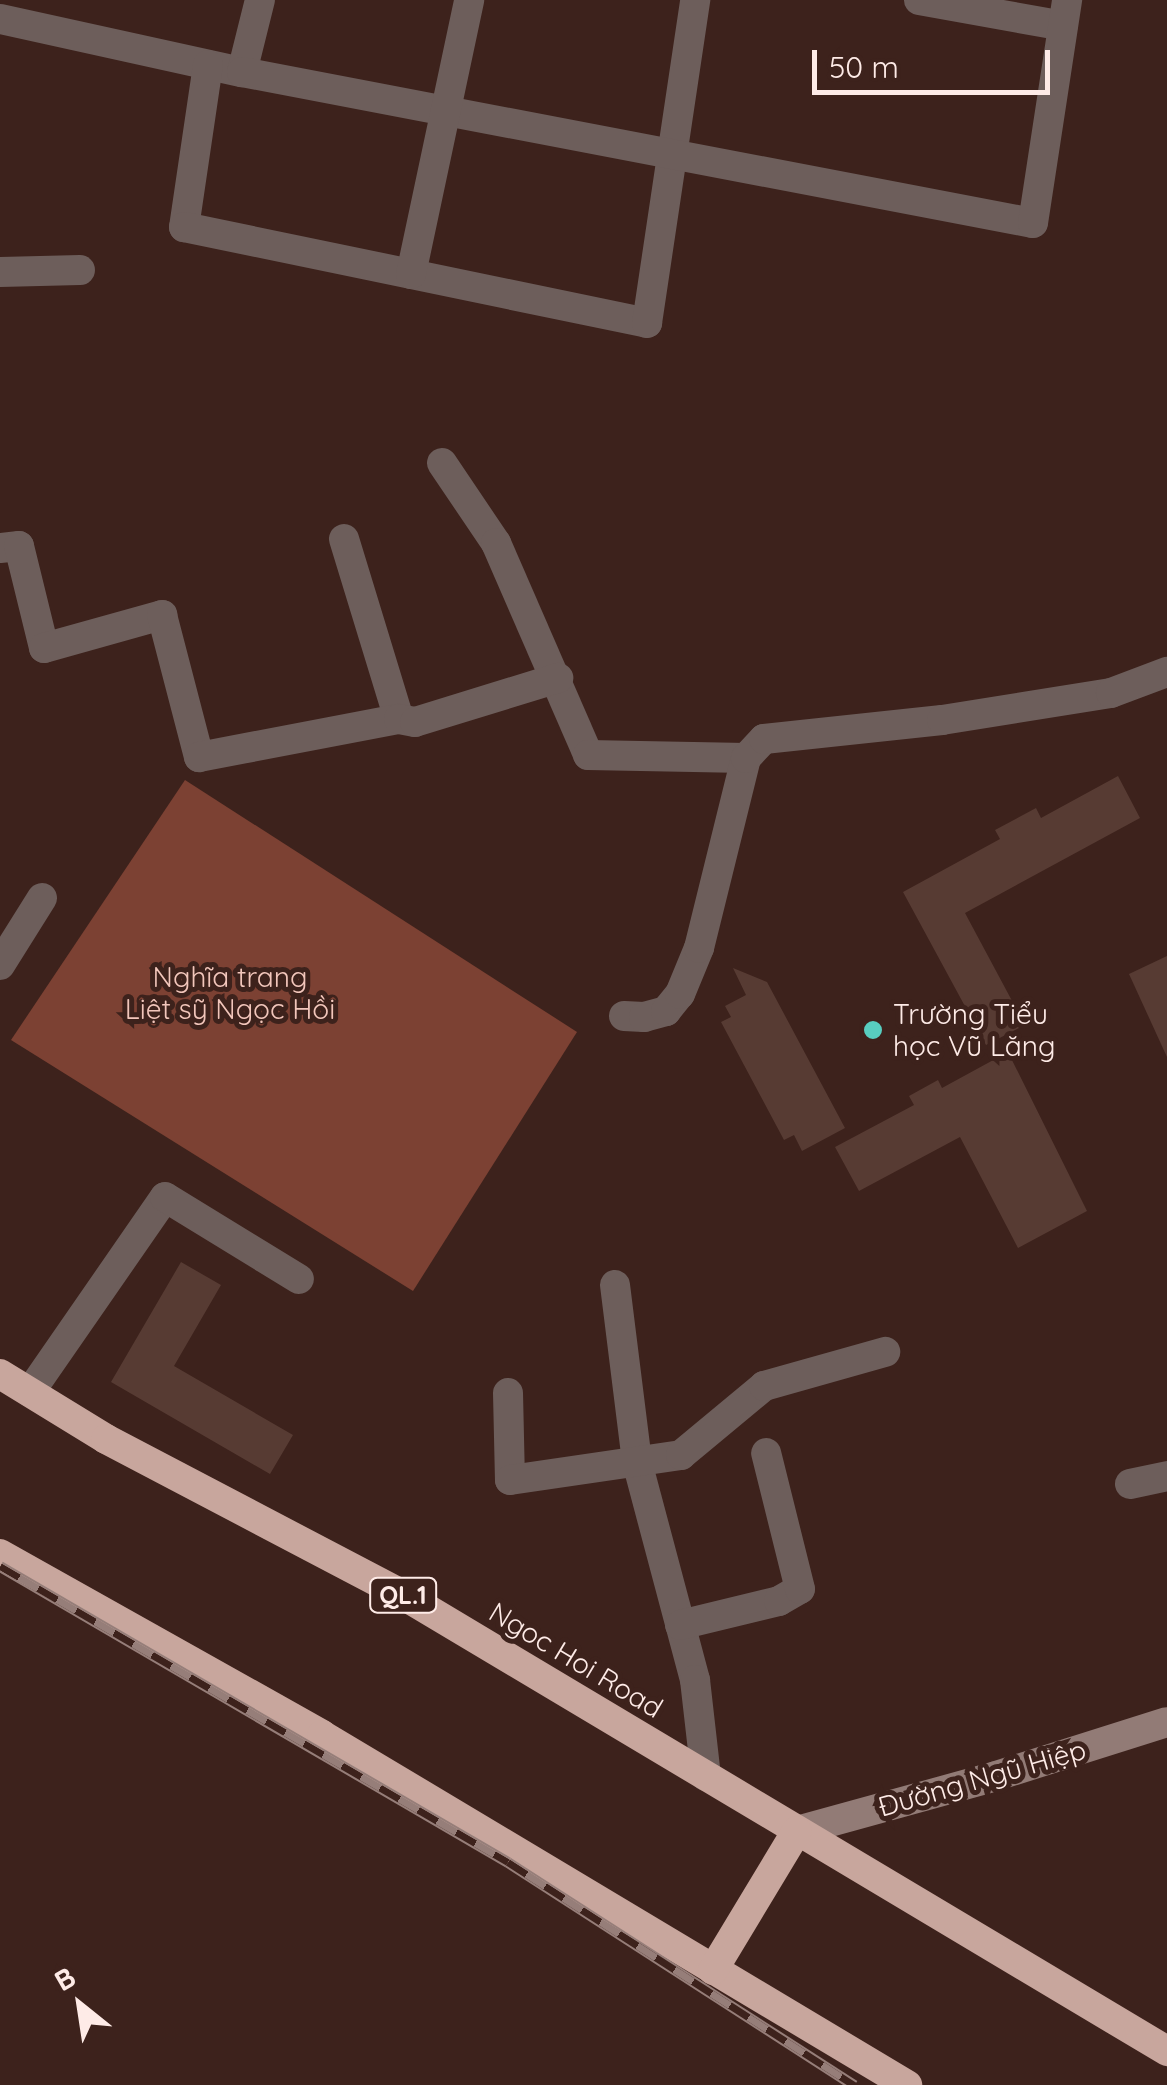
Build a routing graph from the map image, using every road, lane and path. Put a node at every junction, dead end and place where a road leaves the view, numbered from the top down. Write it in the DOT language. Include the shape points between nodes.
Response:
graph roads {
  1 [pos="260,0"];
  2 [pos="469,0"];
  3 [pos="695,0"];
  4 [pos="919,0"];
  5 [pos="1065,13"];
  6 [pos="0,20"];
  7 [pos="208,65"];
  8 [pos="242,72"];
  9 [pos="446,108"];
  10 [pos="672,154"];
  11 [pos="80,270"];
  12 [pos="0,272"];
  13 [pos="411,274"];
  14 [pos="442,463"];
  15 [pos="344,539"];
  16 [pos="0,548"];
  17 [pos="1167,672"];
  18 [pos="558,678"];
  19 [pos="398,719"];
  20 [pos="746,758"];
  21 [pos="42,898"];
  22 [pos="0,966"];
  23 [pos="624,1016"];
  24 [pos="300,1279"];
  25 [pos="616,1285"];
  26 [pos="884,1352"];
  27 [pos="0,1374"];
  28 [pos="30,1392"];
  29 [pos="508,1393"];
  30 [pos="766,1453"];
  31 [pos="638,1465"];
  32 [pos="1167,1476"];
  33 [pos="1130,1484"];
  34 [pos="0,1554"];
  35 [pos="680,1625"];
  36 [pos="1167,1722"];
  37 [pos="706,1776"];
  38 [pos="797,1831"];
  39 [pos="714,1970"];
  40 [pos="1167,2051"];
  41 [pos="907,2085"];
  1 -- 8 [label="street"];
  2 -- 9 [label="street"];
  3 -- 10 [label="street"];
  4 -- 5 [label="street"];
  5 -- 10 [label="street" via="1034,222"];
  6 -- 7 [label="street"];
  7 -- 8 [label="street"];
  7 -- 13 [label="street" via="184,227"];
  8 -- 9 [label="street"];
  9 -- 10 [label="street"];
  9 -- 13 [label="street"];
  10 -- 13 [label="street" via="647,323"];
  11 -- 12 [label="street"];
  14 -- 18 [label="street" via="496,544"];
  15 -- 19 [label="street"];
  16 -- 19 [label="street" via="19,546 44,648 162,615 198,757"];
  17 -- 20 [label="street" via="1111,693 764,739"];
  18 -- 19 [label="street" via="415,722"];
  18 -- 20 [label="street" via="588,756"];
  20 -- 23 [label="street" via="699,948 680,994 666,1011"];
  21 -- 22 [label="street"];
  24 -- 28 [label="street" via="166,1197"];
  25 -- 31 [label="street"];
  26 -- 31 [label="street" via="764,1386 682,1455"];
  27 -- 28 [label="highway, Ngoc Hoi Road / QL.1"];
  28 -- 37 [label="highway, Ngoc Hoi Road / QL.1" via="405,1596"];
  29 -- 31 [label="street" via="510,1480"];
  30 -- 35 [label="street" via="800,1589 779,1601"];
  31 -- 35 [label="street"];
  32 -- 33 [label="street"];
  34 -- 39 [label="highway" via="322,1735"];
  35 -- 37 [label="street"];
  36 -- 38 [label="street, Đường Ngũ Hiệp"];
  37 -- 38 [label="highway, Ngoc Hoi Road / QL.1"];
  38 -- 39 [label="highway"];
  38 -- 40 [label="highway, Ngoc Hoi Road / QL.1"];
  39 -- 41 [label="highway"];
}
